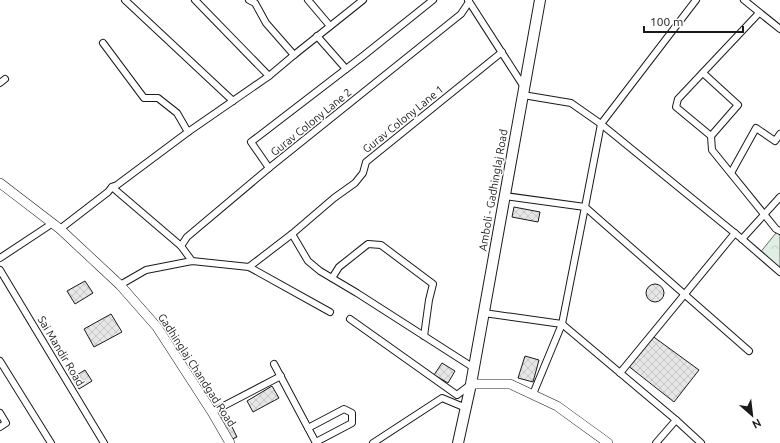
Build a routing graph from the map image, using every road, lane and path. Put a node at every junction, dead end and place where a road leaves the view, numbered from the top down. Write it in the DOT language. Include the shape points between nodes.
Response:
graph roads {
  1 [pos="125,0"];
  2 [pos="195,0"];
  3 [pos="249,0"];
  4 [pos="308,0"];
  5 [pos="363,0"];
  6 [pos="433,0"];
  7 [pos="540,0"];
  8 [pos="696,0"];
  9 [pos="744,0"];
  10 [pos="469,1"];
  11 [pos="760,13"];
  12 [pos="330,26"];
  13 [pos="780,29"];
  14 [pos="317,36"];
  15 [pos="104,42"];
  16 [pos="502,52"];
  17 [pos="294,55"];
  18 [pos="346,70"];
  19 [pos="703,73"];
  20 [pos="268,76"];
  21 [pos="523,91"];
  22 [pos="233,101"];
  23 [pos="601,124"];
  24 [pos="188,132"];
  25 [pos="780,134"];
  26 [pos="711,136"];
  27 [pos="269,168"];
  28 [pos="731,173"];
  29 [pos="0,183"];
  30 [pos="112,187"];
  31 [pos="504,196"];
  32 [pos="780,196"];
  33 [pos="585,207"];
  34 [pos="764,214"];
  35 [pos="57,226"];
  36 [pos="780,230"];
  37 [pos="735,233"];
  38 [pos="292,234"];
  39 [pos="742,238"];
  40 [pos="180,246"];
  41 [pos="0,258"];
  42 [pos="192,261"];
  43 [pos="249,267"];
  44 [pos="0,270"];
  45 [pos="780,272"];
  46 [pos="332,278"];
  47 [pos="120,285"];
  48 [pos="685,294"];
  49 [pos="330,312"];
  50 [pos="484,313"];
  51 [pos="350,319"];
  52 [pos="562,324"];
  53 [pos="424,336"];
  54 [pos="749,351"];
  55 [pos="0,361"];
  56 [pos="274,364"];
  57 [pos="474,368"];
  58 [pos="620,373"];
  59 [pos="281,376"];
  60 [pos="472,384"];
  61 [pos="533,394"];
  62 [pos="466,408"];
  63 [pos="212,412"];
  64 [pos="0,413"];
  65 [pos="676,420"];
  66 [pos="0,427"];
  67 [pos="308,428"];
  68 [pos="316,442"];
  69 [pos="51,443"];
  70 [pos="104,443"];
  71 [pos="230,443"];
  72 [pos="372,443"];
  73 [pos="458,443"];
  74 [pos="608,443"];
  75 [pos="656,443"];
  76 [pos="701,443"];
  1 -- 22 [label="street"];
  2 -- 20 [label="street"];
  3 -- 17 [label="street" via="255,3 266,23"];
  4 -- 12 [label="street"];
  5 -- 12 [label="street"];
  6 -- 18 [label="street"];
  7 -- 21 [label="highway, Amboli - Gadhinglaj Road"];
  8 -- 23 [label="street"];
  9 -- 11 [label="street"];
  10 -- 16 [label="street"];
  10 -- 27 [label="street, Gurav Colony Lane 2" via="461,14"];
  11 -- 13 [label="street"];
  11 -- 19 [label="street"];
  12 -- 14 [label="street"];
  14 -- 17 [label="street"];
  14 -- 18 [label="street"];
  15 -- 24 [label="street" via="144,98 158,98 177,113"];
  16 -- 21 [label="street"];
  16 -- 38 [label="street, Gurav Colony Lane 1" via="366,162 363,173 355,183"];
  17 -- 20 [label="street"];
  18 -- 27 [label="street" via="251,142"];
  19 -- 26 [label="street" via="738,105"];
  19 -- 26 [label="street" via="678,98 676,107"];
  20 -- 22 [label="street"];
  21 -- 23 [label="street" via="571,103"];
  21 -- 31 [label="highway, Amboli - Gadhinglaj Road"];
  22 -- 24 [label="street"];
  23 -- 33 [label="street"];
  23 -- 37 [label="street"];
  24 -- 30 [label="street"];
  25 -- 28 [label="street" via="774,141 756,128"];
  26 -- 28 [label="street" via="712,150"];
  27 -- 40 [label="street, Gurav Colony Lane 2" via="187,237"];
  28 -- 34 [label="street"];
  29 -- 35 [label="main road, Gadhinglaj Chandgad Road"];
  30 -- 35 [label="street"];
  30 -- 40 [label="street"];
  31 -- 33 [label="street"];
  31 -- 50 [label="highway, Amboli - Gadhinglaj Road"];
  32 -- 34 [label="street"];
  33 -- 48 [label="street"];
  33 -- 52 [label="street"];
  34 -- 36 [label="street" via="776,229"];
  34 -- 39 [label="street"];
  35 -- 41 [label="street"];
  35 -- 47 [label="main road, Gadhinglaj Chandgad Road"];
  37 -- 39 [label="street"];
  37 -- 48 [label="street"];
  38 -- 43 [label="street, Gurav Colony Lane 1"];
  38 -- 46 [label="street" via="308,261"];
  39 -- 45 [label="street"];
  40 -- 42 [label="street"];
  42 -- 43 [label="street"];
  42 -- 47 [label="street" via="146,270"];
  43 -- 49 [label="street"];
  44 -- 70 [label="street, Sai Mandir Road"];
  46 -- 53 [label="street"];
  46 -- 53 [label="street" via="339,267 368,244 381,245 433,284"];
  47 -- 63 [label="main road, Gadhinglaj Chandgad Road" via="157,327"];
  48 -- 54 [label="street"];
  48 -- 58 [label="street"];
  50 -- 52 [label="street"];
  50 -- 57 [label="highway, Amboli - Gadhinglaj Road"];
  51 -- 60 [label="street" via="457,395"];
  52 -- 58 [label="street"];
  52 -- 61 [label="street"];
  53 -- 57 [label="street"];
  55 -- 69 [label="street"];
  56 -- 59 [label="street"];
  57 -- 60 [label="highway, Amboli - Gadhinglaj Road"];
  58 -- 65 [label="street"];
  59 -- 63 [label="street"];
  59 -- 67 [label="street"];
  60 -- 61 [label="main road" via="510,384"];
  60 -- 62 [label="highway, Amboli - Gadhinglaj Road"];
  61 -- 74 [label="main road" via="557,406"];
  62 -- 72 [label="street" via="442,398"];
  62 -- 73 [label="highway, Amboli - Gadhinglaj Road"];
  63 -- 71 [label="main road, Gadhinglaj Chandgad Road"];
  64 -- 66 [label="street" via="6,423"];
  65 -- 75 [label="street"];
  65 -- 76 [label="street"];
  67 -- 68 [label="street"];
  67 -- 68 [label="street" via="344,409 352,413 352,423"];
}
